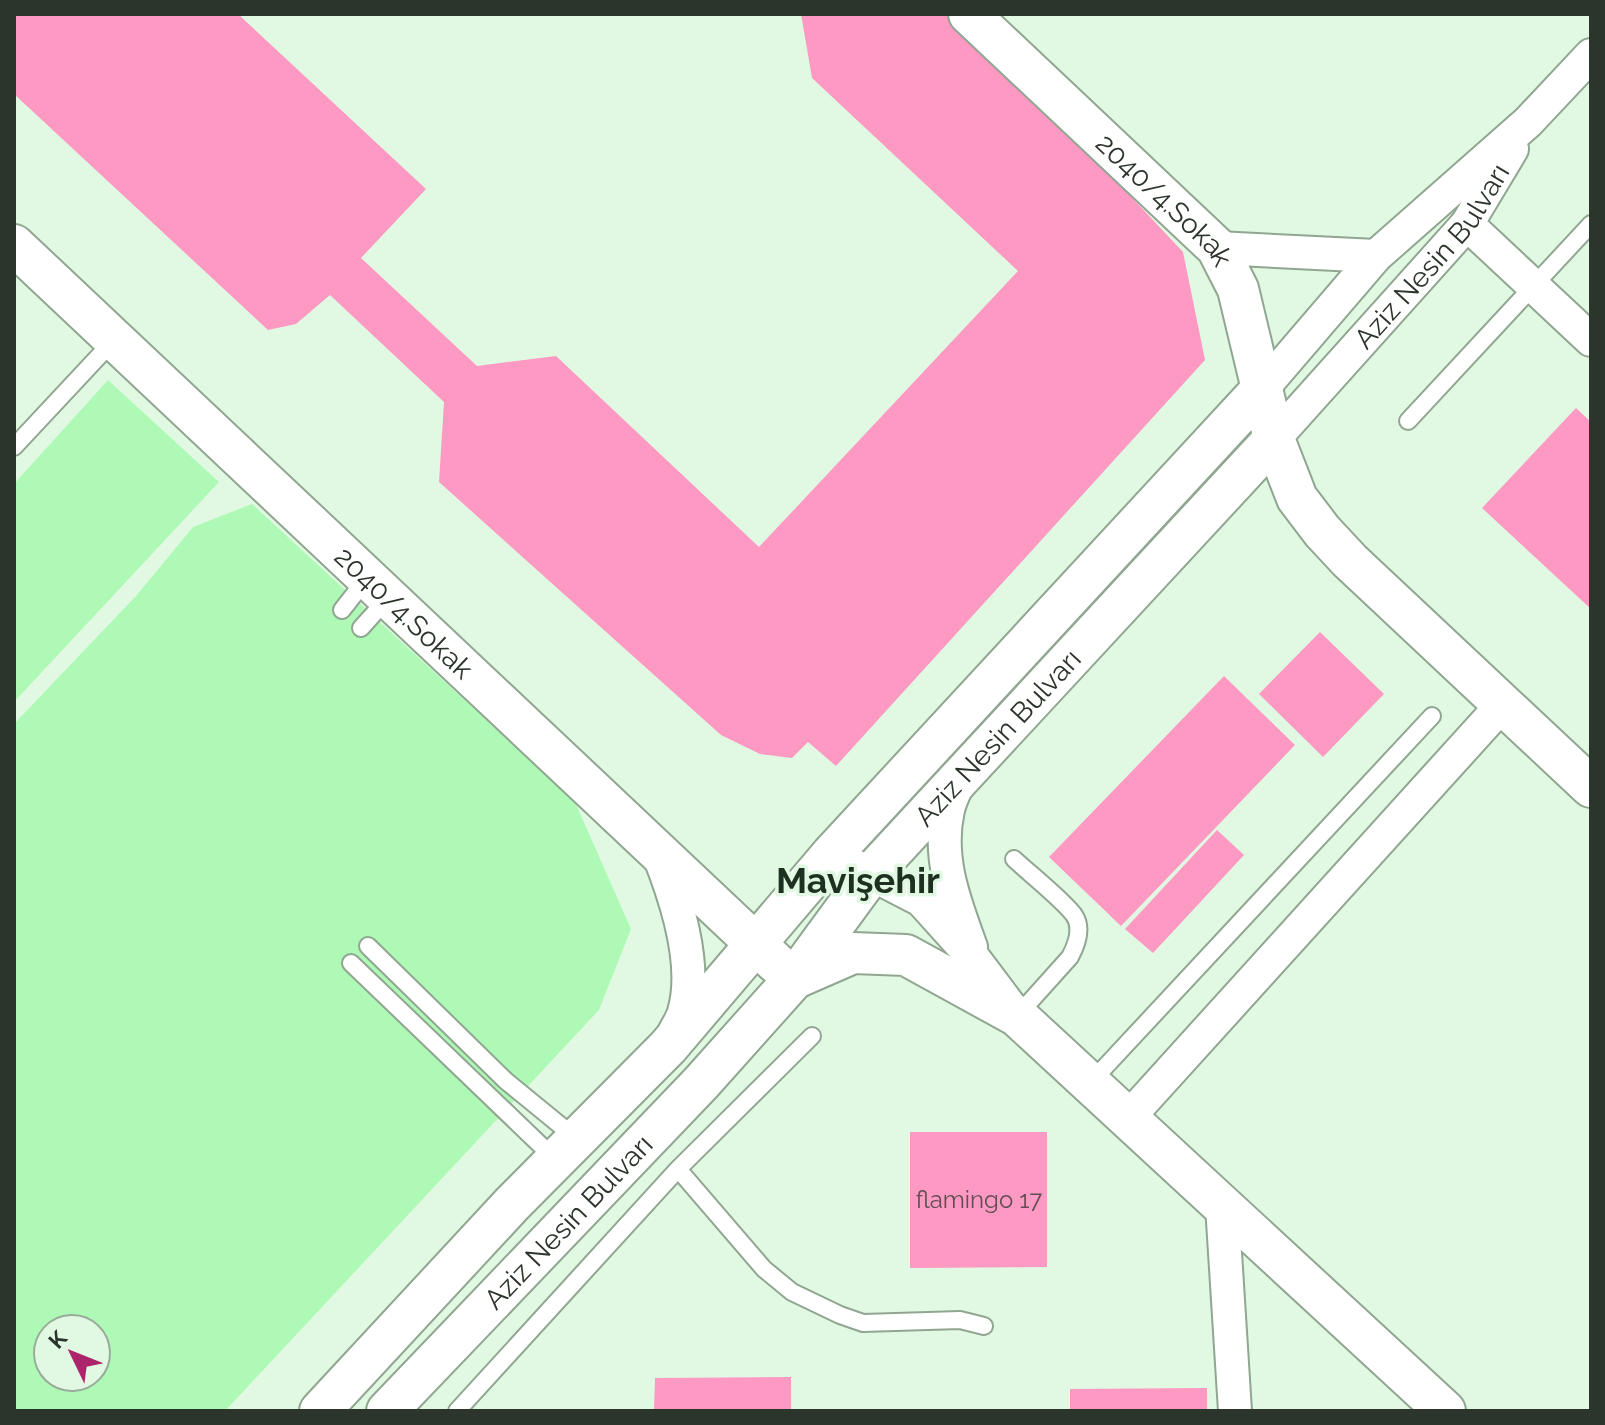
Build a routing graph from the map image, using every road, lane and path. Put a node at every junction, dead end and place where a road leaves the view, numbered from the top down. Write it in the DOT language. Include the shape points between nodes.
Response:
graph roads {
  1 [pos="969,14"];
  2 [pos="1591,55"];
  3 [pos="1528,122"];
  4 [pos="1467,224"];
  5 [pos="1591,224"];
  6 [pos="14,245"];
  7 [pos="1217,248"];
  8 [pos="1376,256"];
  9 [pos="1533,286"];
  10 [pos="115,339"];
  11 [pos="1591,340"];
  12 [pos="1262,389"];
  13 [pos="1408,421"];
  14 [pos="1274,439"];
  15 [pos="14,447"];
  16 [pos="378,588"];
  17 [pos="342,610"];
  18 [pos="361,628"];
  19 [pos="1503,704"];
  20 [pos="1432,716"];
  21 [pos="961,777"];
  22 [pos="1591,787"];
  23 [pos="658,853"];
  24 [pos="832,854"];
  25 [pos="1014,859"];
  26 [pos="871,874"];
  27 [pos="756,944"];
  28 [pos="368,946"];
  29 [pos="976,961"];
  30 [pos="351,963"];
  31 [pos="794,979"];
  32 [pos="1017,1016"];
  33 [pos="812,1036"];
  34 [pos="668,1047"];
  35 [pos="1090,1084"];
  36 [pos="1128,1118"];
  37 [pos="566,1149"];
  38 [pos="678,1169"];
  39 [pos="1222,1205"];
  40 [pos="984,1326"];
  41 [pos="320,1411"];
  42 [pos="387,1411"];
  43 [pos="457,1411"];
  44 [pos="1235,1411"];
  45 [pos="1445,1411"];
  1 -- 7 [label="street, 2040/4.Sokak"];
  2 -- 3 [label="street, Aziz Nesin Bulvarı"];
  3 -- 4 [label="street, Aziz Nesin Bulvarı"];
  3 -- 8 [label="street, Aziz Nesin Bulvarı"];
  4 -- 9 [label="street"];
  4 -- 14 [label="street, Aziz Nesin Bulvarı"];
  5 -- 9 [label="lane"];
  6 -- 10 [label="street, 2040/4.Sokak"];
  7 -- 8 [label="street"];
  7 -- 12 [label="street, 2040/4.Sokak" via="1238,289"];
  8 -- 12 [label="street, Aziz Nesin Bulvarı"];
  9 -- 11 [label="street"];
  9 -- 13 [label="lane"];
  10 -- 15 [label="lane"];
  10 -- 16 [label="street, 2040/4.Sokak"];
  12 -- 14 [label="street, 2040/4.Sokak"];
  12 -- 24 [label="street, Aziz Nesin Bulvarı"];
  14 -- 19 [label="street, 2040/4.Sokak" via="1297,498 1322,531"];
  14 -- 21 [label="street, Aziz Nesin Bulvarı"];
  16 -- 17 [label="lane"];
  16 -- 18 [label="lane"];
  16 -- 23 [label="street, 2040/4.Sokak"];
  19 -- 22 [label="street, 2040/4.Sokak"];
  19 -- 36 [label="street"];
  20 -- 35 [label="lane"];
  21 -- 26 [label="street, Aziz Nesin Bulvarı"];
  21 -- 29 [label="street" via="948,809 945,855 951,892"];
  23 -- 27 [label="street, 2040/4.Sokak"];
  23 -- 34 [label="street" via="688,959 684,1012"];
  24 -- 26 [label="street"];
  24 -- 27 [label="street, Aziz Nesin Bulvarı"];
  25 -- 32 [label="lane" via="1074,915 1078,934 1070,957"];
  26 -- 29 [label="street" via="921,900"];
  26 -- 31 [label="street, Aziz Nesin Bulvarı"];
  27 -- 31 [label="street, 2040/4.Sokak"];
  27 -- 34 [label="street, Aziz Nesin Bulvarı"];
  28 -- 37 [label="lane" via="506,1081"];
  29 -- 32 [label="street"];
  30 -- 37 [label="lane"];
  31 -- 32 [label="street" via="853,953 906,955"];
  31 -- 42 [label="street, Aziz Nesin Bulvarı"];
  32 -- 35 [label="street"];
  33 -- 38 [label="lane"];
  34 -- 37 [label="street, Aziz Nesin Bulvarı"];
  35 -- 36 [label="street"];
  36 -- 39 [label="street"];
  37 -- 41 [label="street, Aziz Nesin Bulvarı"];
  38 -- 40 [label="lane" via="764,1269 792,1292 863,1323 960,1320"];
  38 -- 43 [label="lane"];
  39 -- 44 [label="street"];
  39 -- 45 [label="street"];
}
